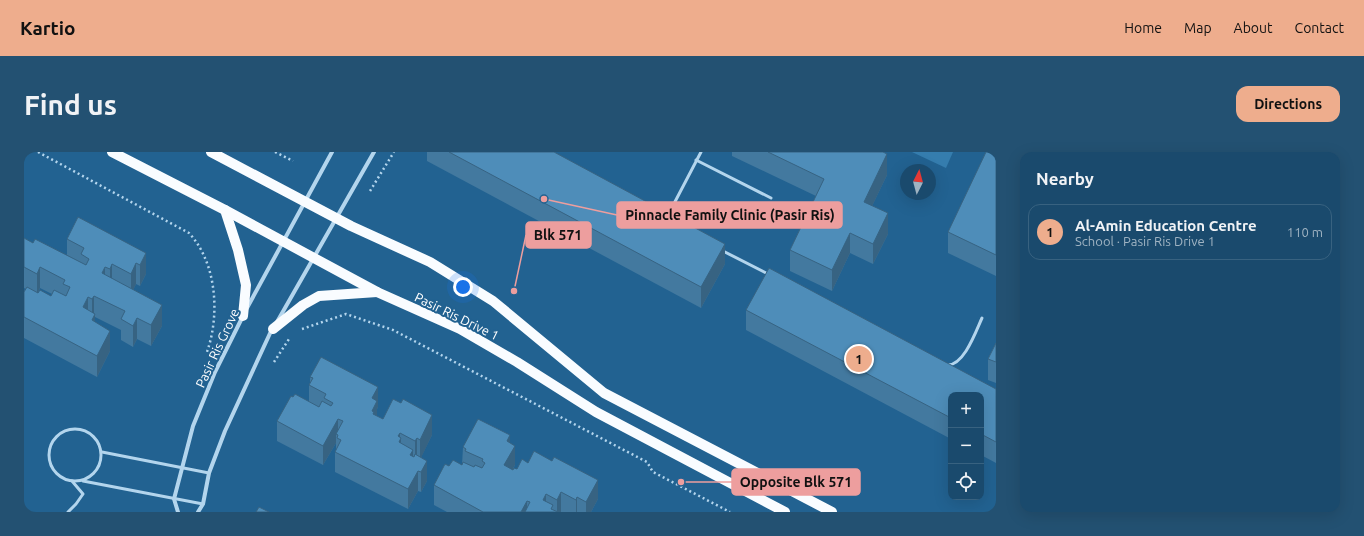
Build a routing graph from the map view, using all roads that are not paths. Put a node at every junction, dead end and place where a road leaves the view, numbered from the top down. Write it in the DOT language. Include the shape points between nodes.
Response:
graph roads {
  1 [pos="112,152"];
  2 [pos="211,152"];
  3 [pos="332,152"];
  4 [pos="374,152"];
  5 [pos="701,152"];
  6 [pos="696,160"];
  7 [pos="771,198"];
  8 [pos="304,201"];
  9 [pos="225,210"];
  10 [pos="337,219"];
  11 [pos="665,220"];
  12 [pos="282,241"];
  13 [pos="714,246"];
  14 [pos="314,257"];
  15 [pos="777,279"];
  16 [pos="377,292"];
  17 [pos="243,316"];
  18 [pos="982,318"];
  19 [pos="273,329"];
  20 [pos="945,365"];
  21 [pos="102,452"];
  22 [pos="181,467"];
  23 [pos="209,473"];
  24 [pos="72,481"];
  25 [pos="82,481"];
  26 [pos="174,499"];
  27 [pos="203,504"];
  28 [pos="68,512"];
  29 [pos="178,512"];
  30 [pos="198,512"];
  31 [pos="785,512"];
  32 [pos="832,512"];
  1 -- 9 [label="main road, Pasir Ris Drive 1"];
  2 -- 8 [label="main road, Pasir Ris Drive 1"];
  3 -- 8 [label="street, Pasir Ris Grove"];
  4 -- 10 [label="street" via="349,193"];
  5 -- 6 [label="lane"];
  6 -- 7 [label="lane"];
  6 -- 11 [label="lane"];
  8 -- 10 [label="main road, Pasir Ris Drive 1"];
  8 -- 12 [label="street, Pasir Ris Grove"];
  9 -- 12 [label="main road, Pasir Ris Drive 1"];
  9 -- 17 [label="main road" via="246,285"];
  10 -- 14 [label="street"];
  10 -- 32 [label="main road, Pasir Ris Drive 1" via="430,262 493,302 604,393"];
  12 -- 14 [label="main road, Pasir Ris Drive 1"];
  12 -- 17 [label="street, Pasir Ris Grove"];
  13 -- 15 [label="lane"];
  14 -- 16 [label="main road, Pasir Ris Drive 1"];
  14 -- 19 [label="street"];
  16 -- 19 [label="main road" via="319,296 303,304"];
  16 -- 31 [label="main road, Pasir Ris Drive 1" via="460,329 596,412"];
  17 -- 22 [label="street, Pasir Ris Grove" via="215,372 193,426"];
  18 -- 20 [label="lane" via="962,358 952,365"];
  19 -- 23 [label="street" via="225,431"];
  21 -- 22 [label="lane"];
  21 -- 24 [label="lane" via="98,441 90,433 78,429 67,431 57,437 50,446 51,464 61,477"];
  21 -- 25 [label="lane" via="100,465 93,475"];
  22 -- 23 [label="lane"];
  22 -- 26 [label="street, Pasir Ris Grove"];
  23 -- 27 [label="street"];
  24 -- 25 [label="lane"];
  24 -- 28 [label="lane" via="83,494"];
  25 -- 26 [label="lane"];
  26 -- 27 [label="lane"];
  26 -- 29 [label="street, Pasir Ris Grove"];
  27 -- 30 [label="street"];
}
